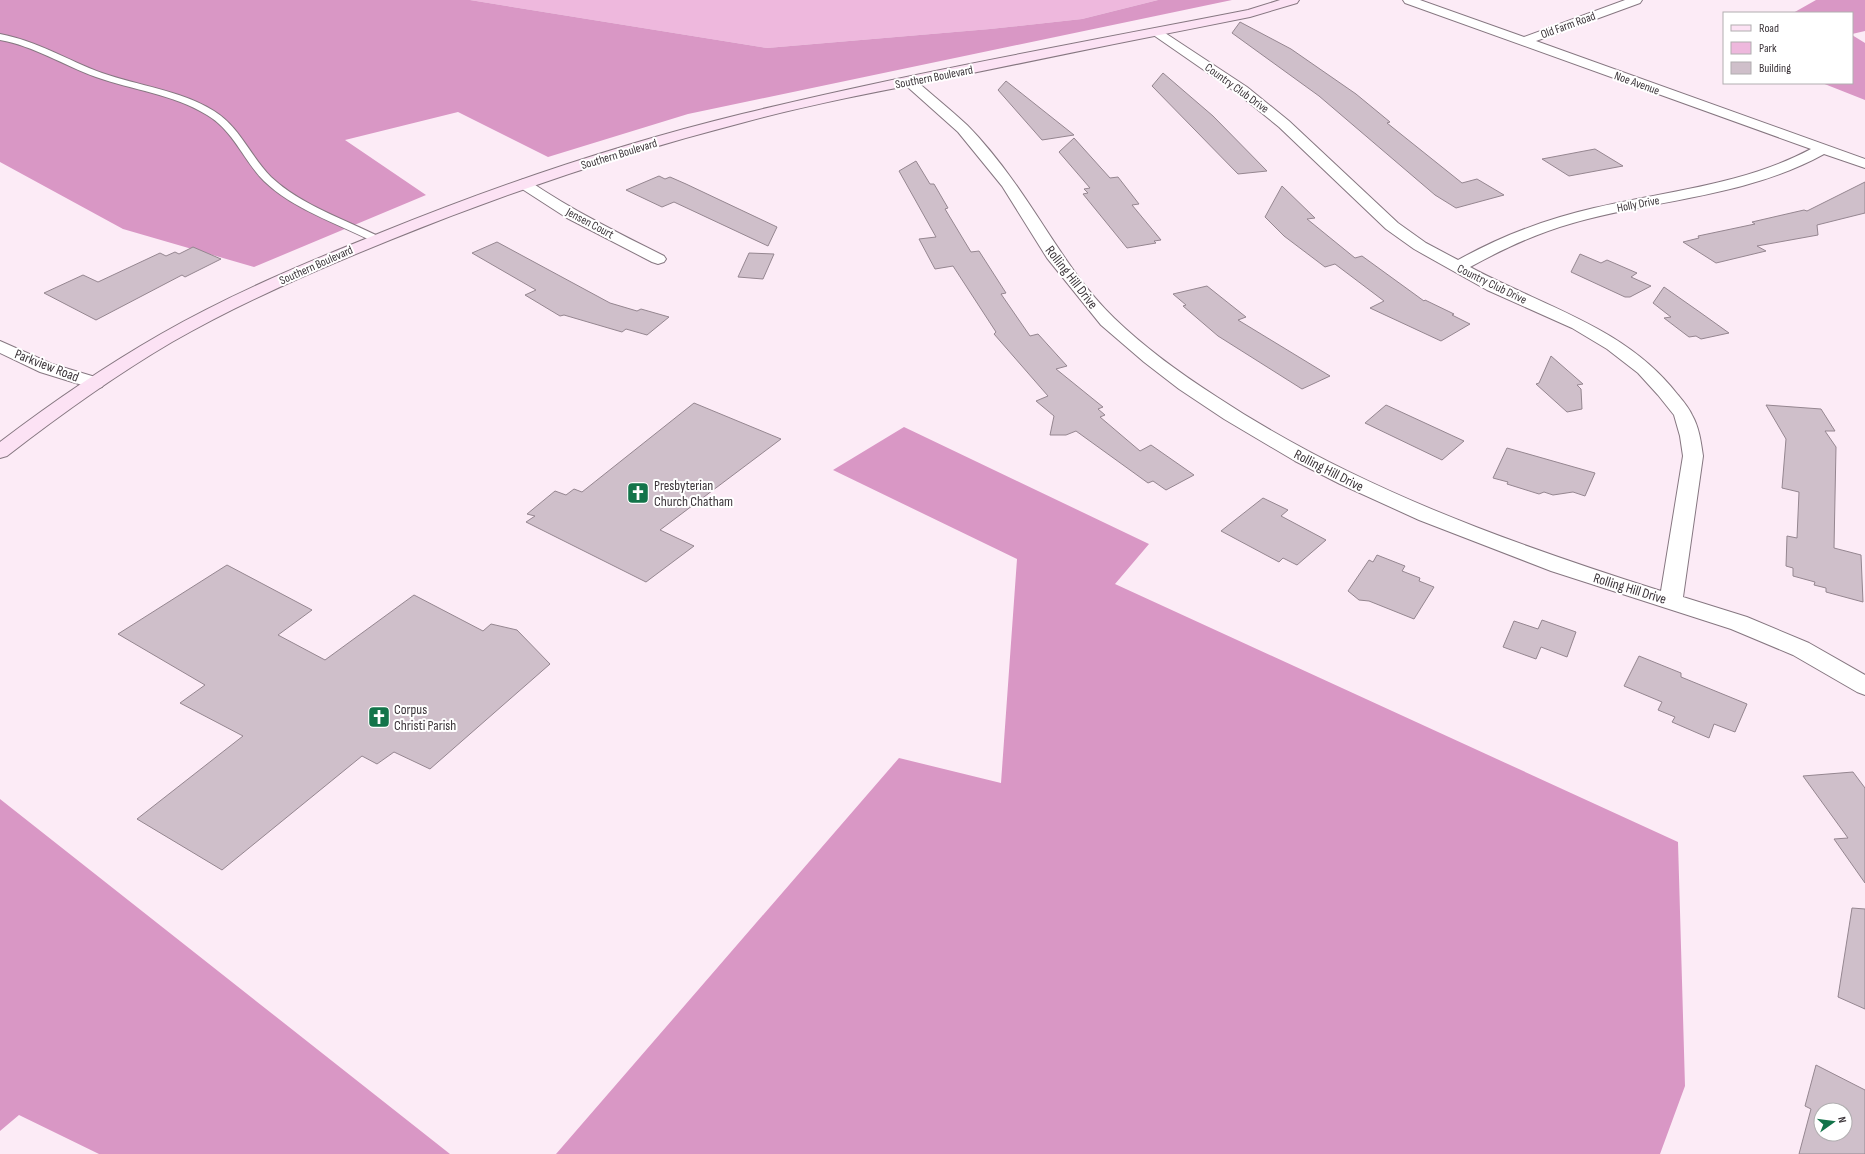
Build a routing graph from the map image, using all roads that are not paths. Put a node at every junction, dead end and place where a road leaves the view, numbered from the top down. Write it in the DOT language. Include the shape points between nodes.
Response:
graph roads {
  1 [pos="1294,0"];
  2 [pos="1409,0"];
  3 [pos="1636,0"];
  4 [pos="1155,32"];
  5 [pos="0,37"];
  6 [pos="1523,42"];
  7 [pos="909,82"];
  8 [pos="1822,149"];
  9 [pos="1865,164"];
  10 [pos="524,184"];
  11 [pos="376,239"];
  12 [pos="658,259"];
  13 [pos="1457,267"];
  14 [pos="0,346"];
  15 [pos="95,384"];
  16 [pos="0,452"];
  17 [pos="1671,600"];
  18 [pos="1865,686"];
  1 -- 4 [label="main road, Southern Boulevard" via="1250,13"];
  2 -- 6 [label="street, Noe Avenue"];
  3 -- 6 [label="street, Old Farm Road"];
  4 -- 7 [label="main road, Southern Boulevard"];
  4 -- 13 [label="street, Country Club Drive" via="1242,90 1284,124 1392,226"];
  5 -- 11 [label="lane" via="24,43 112,80 201,107 223,122 244,145 266,177 280,190"];
  6 -- 8 [label="street, Noe Avenue"];
  7 -- 10 [label="main road, Southern Boulevard" via="713,126"];
  7 -- 17 [label="street, Rolling Hill Drive" via="963,129 1008,184 1053,255 1107,321 1186,385 1302,457 1426,516 1559,566"];
  8 -- 9 [label="street, Noe Avenue"];
  8 -- 13 [label="street, Holly Drive" via="1782,169 1755,178 1568,219 1527,232"];
  10 -- 11 [label="main road, Southern Boulevard"];
  10 -- 12 [label="street, Jensen Court" via="578,218"];
  11 -- 15 [label="main road, Southern Boulevard" via="268,286 195,322"];
  13 -- 17 [label="street, Country Club Drive" via="1578,324 1606,341 1644,369 1683,415 1693,456"];
  14 -- 15 [label="street, Parkview Road" via="46,368"];
  15 -- 16 [label="main road, Southern Boulevard"];
  17 -- 18 [label="street, Rolling Hill Drive" via="1740,623 1801,649"];
}
